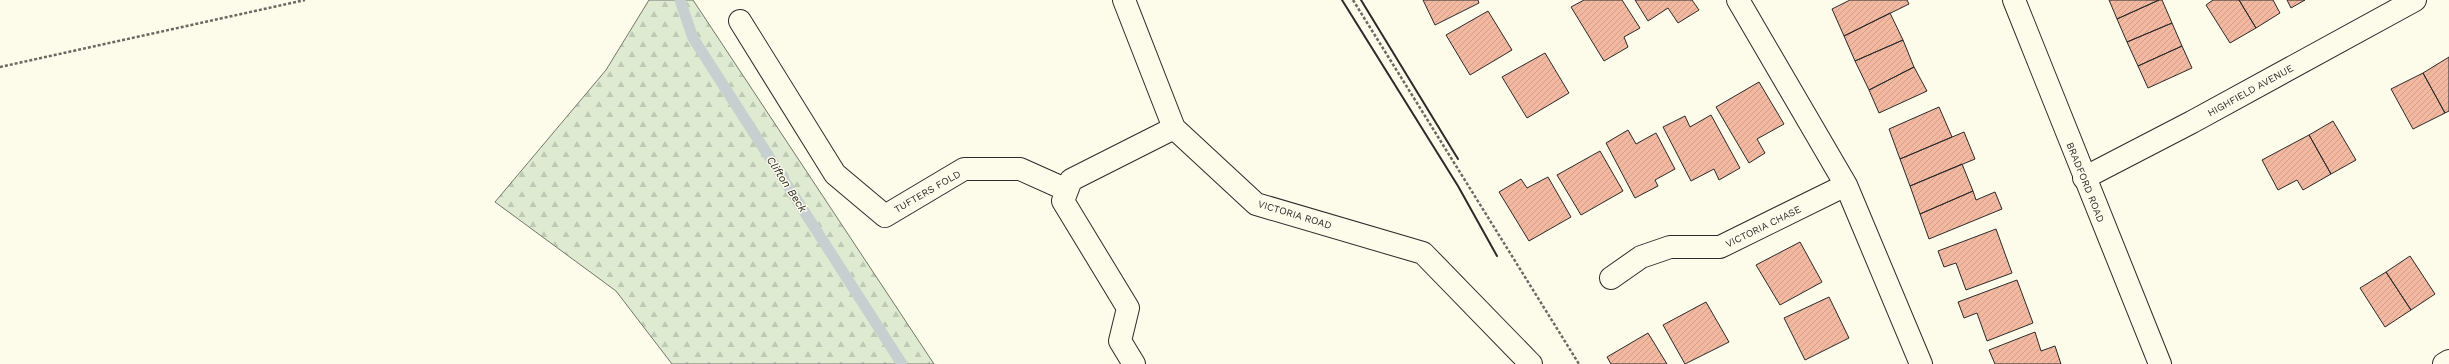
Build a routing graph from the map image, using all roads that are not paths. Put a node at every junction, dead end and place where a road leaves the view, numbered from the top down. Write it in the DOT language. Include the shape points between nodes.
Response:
graph roads {
  1 [pos="1124,0"];
  2 [pos="1738,0"];
  3 [pos="2014,0"];
  4 [pos="2415,0"];
  5 [pos="740,21"];
  6 [pos="1174,128"];
  7 [pos="2084,178"];
  8 [pos="1846,185"];
  9 [pos="1067,190"];
  10 [pos="1611,278"];
  11 [pos="2449,361"];
  12 [pos="1134,364"];
  13 [pos="1531,364"];
  14 [pos="1921,364"];
  15 [pos="2160,364"];
  16 [pos="2444,364"];
  1 -- 6 [label="street, VICTORIA ROAD"];
  2 -- 8 [label="street"];
  3 -- 7 [label="street, BRADFORD ROAD"];
  4 -- 7 [label="street, HIGHFIELD AVENUE"];
  5 -- 9 [label="street, TUFTERS FOLD" via="835,174 885,216 964,169 1020,169"];
  6 -- 9 [label="street" via="1071,180"];
  6 -- 13 [label="street, VICTORIA ROAD" via="1256,204 1423,253"];
  7 -- 15 [label="street, BRADFORD ROAD"];
  8 -- 10 [label="street, VICTORIA CHASE" via="1720,247 1670,247 1641,257"];
  8 -- 14 [label="street"];
  9 -- 12 [label="street" via="1063,201 1128,308 1120,341"];
  11 -- 16 [label="street"];
}
